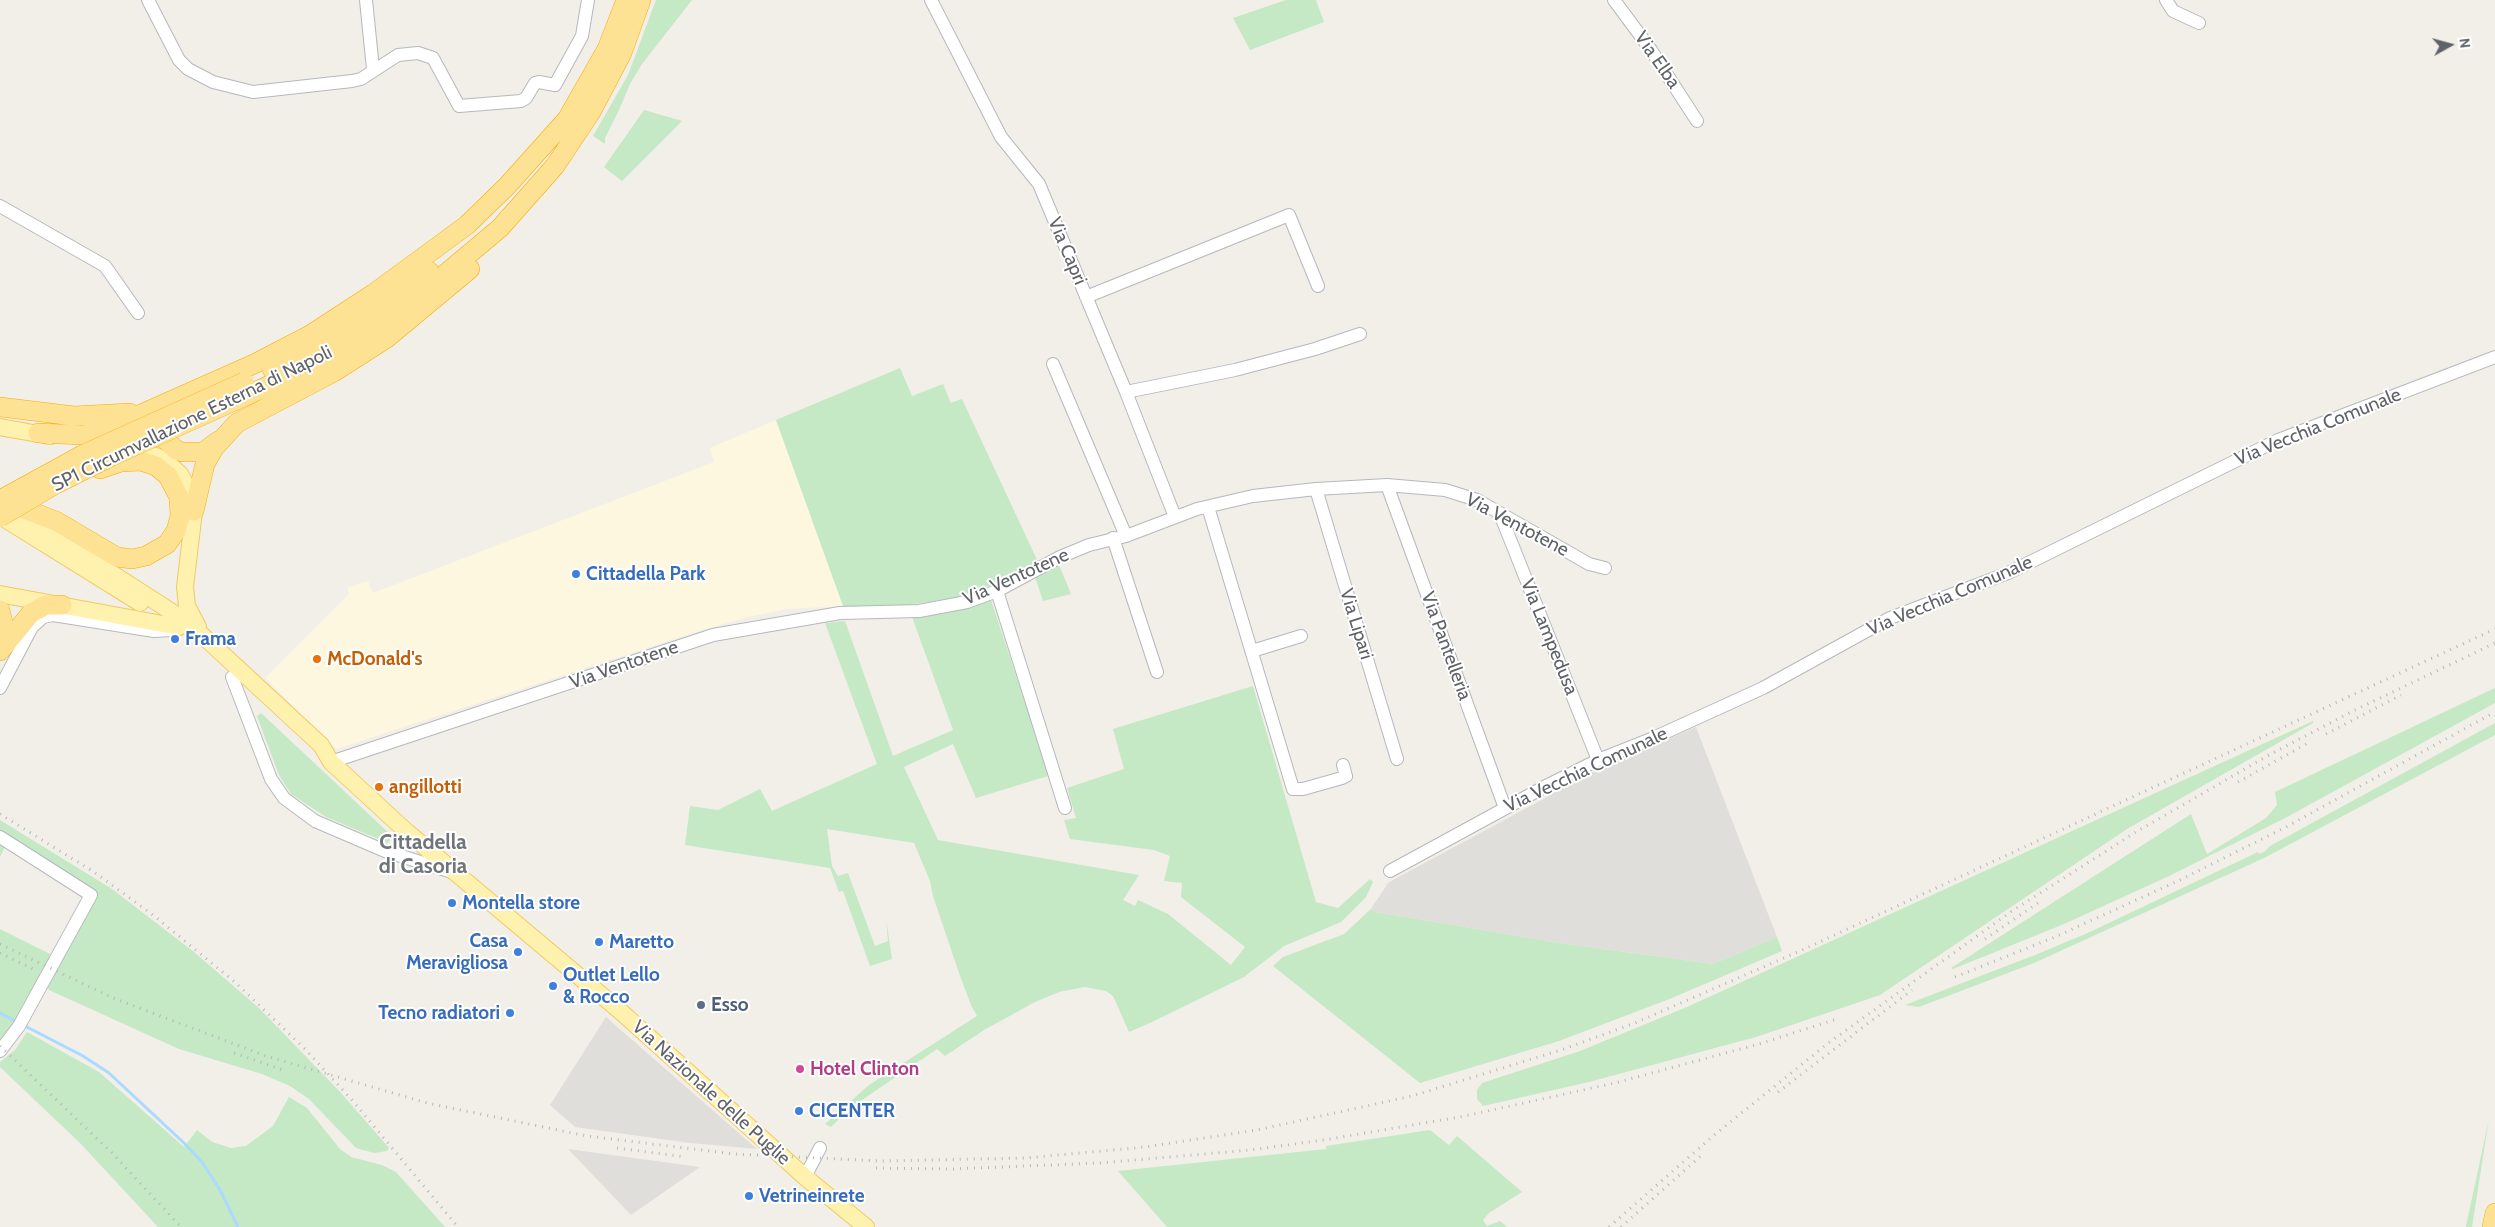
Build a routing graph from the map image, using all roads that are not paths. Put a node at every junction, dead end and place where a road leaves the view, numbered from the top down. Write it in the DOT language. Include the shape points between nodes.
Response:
graph roads {
  1 [pos="148,0"];
  2 [pos="366,0"];
  3 [pos="588,0"];
  4 [pos="620,0"];
  5 [pos="626,0"];
  6 [pos="642,0"];
  7 [pos="931,0"];
  8 [pos="1614,0"];
  9 [pos="2166,0"];
  10 [pos="618,23"];
  11 [pos="2199,23"];
  12 [pos="373,70"];
  13 [pos="568,118"];
  14 [pos="1697,121"];
  15 [pos="546,177"];
  16 [pos="0,206"];
  17 [pos="1318,286"];
  18 [pos="1086,297"];
  19 [pos="138,313"];
  20 [pos="1360,334"];
  21 [pos="2495,357"];
  22 [pos="1053,364"];
  23 [pos="247,388"];
  24 [pos="1126,392"];
  25 [pos="185,395"];
  26 [pos="156,406"];
  27 [pos="0,407"];
  28 [pos="0,427"];
  29 [pos="34,432"];
  30 [pos="225,435"];
  31 [pos="56,484"];
  32 [pos="1387,485"];
  33 [pos="1316,488"];
  34 [pos="0,500"];
  35 [pos="1208,507"];
  36 [pos="194,511"];
  37 [pos="1500,514"];
  38 [pos="0,516"];
  39 [pos="1175,517"];
  40 [pos="1126,536"];
  41 [pos="1113,538"];
  42 [pos="1605,568"];
  43 [pos="0,587"];
  44 [pos="997,590"];
  45 [pos="0,594"];
  46 [pos="38,600"];
  47 [pos="62,605"];
  48 [pos="0,610"];
  49 [pos="179,628"];
  50 [pos="1301,636"];
  51 [pos="205,637"];
  52 [pos="0,646"];
  53 [pos="0,651"];
  54 [pos="1252,651"];
  55 [pos="1157,672"];
  56 [pos="232,677"];
  57 [pos="0,688"];
  58 [pos="1397,759"];
  59 [pos="1598,760"];
  60 [pos="331,762"];
  61 [pos="1343,766"];
  62 [pos="1065,808"];
  63 [pos="1505,808"];
  64 [pos="407,832"];
  65 [pos="0,837"];
  66 [pos="384,851"];
  67 [pos="1390,871"];
  68 [pos="452,872"];
  69 [pos="0,1051"];
  70 [pos="820,1148"];
  71 [pos="804,1177"];
  72 [pos="2495,1213"];
  73 [pos="866,1227"];
  74 [pos="2492,1227"];
  1 -- 12 [label="street" via="184,65 213,82 253,92 361,79"];
  2 -- 12 [label="street"];
  3 -- 12 [label="street" via="582,36 559,80 555,85 539,82 521,101 458,106 433,58 426,54 398,55"];
  4 -- 10 [label="highway"];
  5 -- 10 [label="highway, SP1 Circumvallazione Esterna di Napoli"];
  6 -- 15 [label="highway, SP1 Circumvallazione Esterna di Napoli" via="613,74"];
  7 -- 18 [label="street, Via Capri" via="1001,137 1039,184"];
  8 -- 14 [label="street, Via Elba"];
  9 -- 11 [label="street" via="2173,11"];
  10 -- 13 [label="highway, SP1 Circumvallazione Esterna di Napoli"];
  13 -- 23 [label="highway, SP1 Circumvallazione Esterna di Napoli" via="524,183 454,252 348,328"];
  13 -- 25 [label="highway" via="486,208 388,284 310,335"];
  15 -- 23 [label="highway, SP1 Circumvallazione Esterna di Napoli" via="480,247 400,309 285,379"];
  15 -- 30 [label="highway" via="497,243 411,320 334,372 246,417"];
  16 -- 19 [label="street" via="105,266"];
  17 -- 18 [label="street" via="1289,214"];
  18 -- 24 [label="street, Via Capri"];
  20 -- 24 [label="street" via="1235,370"];
  21 -- 59 [label="street, Via Vecchia Comunale" via="2278,440 2008,573 1890,618 1763,688"];
  22 -- 40 [label="street"];
  23 -- 31 [label="highway, SP1 Circumvallazione Esterna di Napoli, bridge"];
  23 -- 34 [label="highway, SP1 Circumvallazione Esterna di Napoli, bridge" via="82,455"];
  24 -- 39 [label="street, Via Capri"];
  25 -- 26 [label="highway"];
  25 -- 30 [label="highway" via="170,404 162,415 161,429 170,445 182,452 196,453 210,448"];
  26 -- 27 [label="highway" via="124,414 91,416 55,415"];
  26 -- 29 [label="highway" via="94,434"];
  28 -- 29 [label="main road"];
  29 -- 36 [label="main road" via="156,456 180,474 190,492"];
  30 -- 36 [label="highway" via="205,464"];
  31 -- 34 [label="highway, bridge" via="121,462 149,463 168,476 179,497 180,516 172,538 161,549 132,559 117,557 56,521"];
  31 -- 38 [label="highway, SP1 Circumvallazione Esterna di Napoli, bridge"];
  32 -- 33 [label="street, Via Ventotene"];
  32 -- 37 [label="street, Via Ventotene" via="1445,490 1477,500"];
  32 -- 63 [label="street, Via Pantelleria"];
  33 -- 35 [label="street, Via Ventotene" via="1253,496"];
  33 -- 58 [label="street, Via Lipari"];
  34 -- 51 [label="main road, Via Nazionale delle Puglie" via="179,615"];
  35 -- 39 [label="street, Via Ventotene"];
  35 -- 54 [label="street"];
  36 -- 51 [label="main road" via="186,592 190,614"];
  37 -- 42 [label="street, Via Ventotene" via="1588,564"];
  37 -- 59 [label="street, Via Lampedusa"];
  38 -- 49 [label="main road, Via Nazionale delle Puglie"];
  39 -- 40 [label="street, Via Ventotene"];
  40 -- 41 [label="street, Via Ventotene"];
  41 -- 44 [label="street, Via Ventotene" via="1060,557"];
  41 -- 55 [label="street"];
  43 -- 46 [label="main road"];
  44 -- 60 [label="street, Via Ventotene" via="967,602 919,611 840,613 740,625 428,725"];
  44 -- 62 [label="street"];
  45 -- 46 [label="main road"];
  46 -- 47 [label="main road"];
  47 -- 49 [label="main road"];
  47 -- 53 [label="highway" via="46,606 31,613"];
  48 -- 52 [label="highway" via="4,627"];
  49 -- 56 [label="main road, Via Nazionale delle Puglie"];
  49 -- 57 [label="street" via="168,632 53,615 43,617 32,627"];
  50 -- 54 [label="street"];
  51 -- 60 [label="main road, Via Nazionale delle Puglie" via="293,713 321,745"];
  54 -- 61 [label="street" via="1294,789 1342,778 1346,776"];
  56 -- 60 [label="main road, Via Nazionale delle Puglie" via="316,756"];
  56 -- 66 [label="street" via="271,779 284,798 315,821"];
  59 -- 63 [label="street, Via Vecchia Comunale"];
  60 -- 64 [label="main road, Via Nazionale delle Puglie"];
  63 -- 67 [label="street, Via Vecchia Comunale"];
  64 -- 66 [label="street" via="408,848 403,852"];
  64 -- 68 [label="main road, Via Nazionale delle Puglie"];
  65 -- 69 [label="street" via="91,895 21,1023"];
  66 -- 68 [label="street"];
  68 -- 71 [label="main road, Via Nazionale delle Puglie" via="619,1010"];
  70 -- 71 [label="street"];
  71 -- 73 [label="main road, Via Nazionale delle Puglie"];
  72 -- 74 [label="highway"];
}
